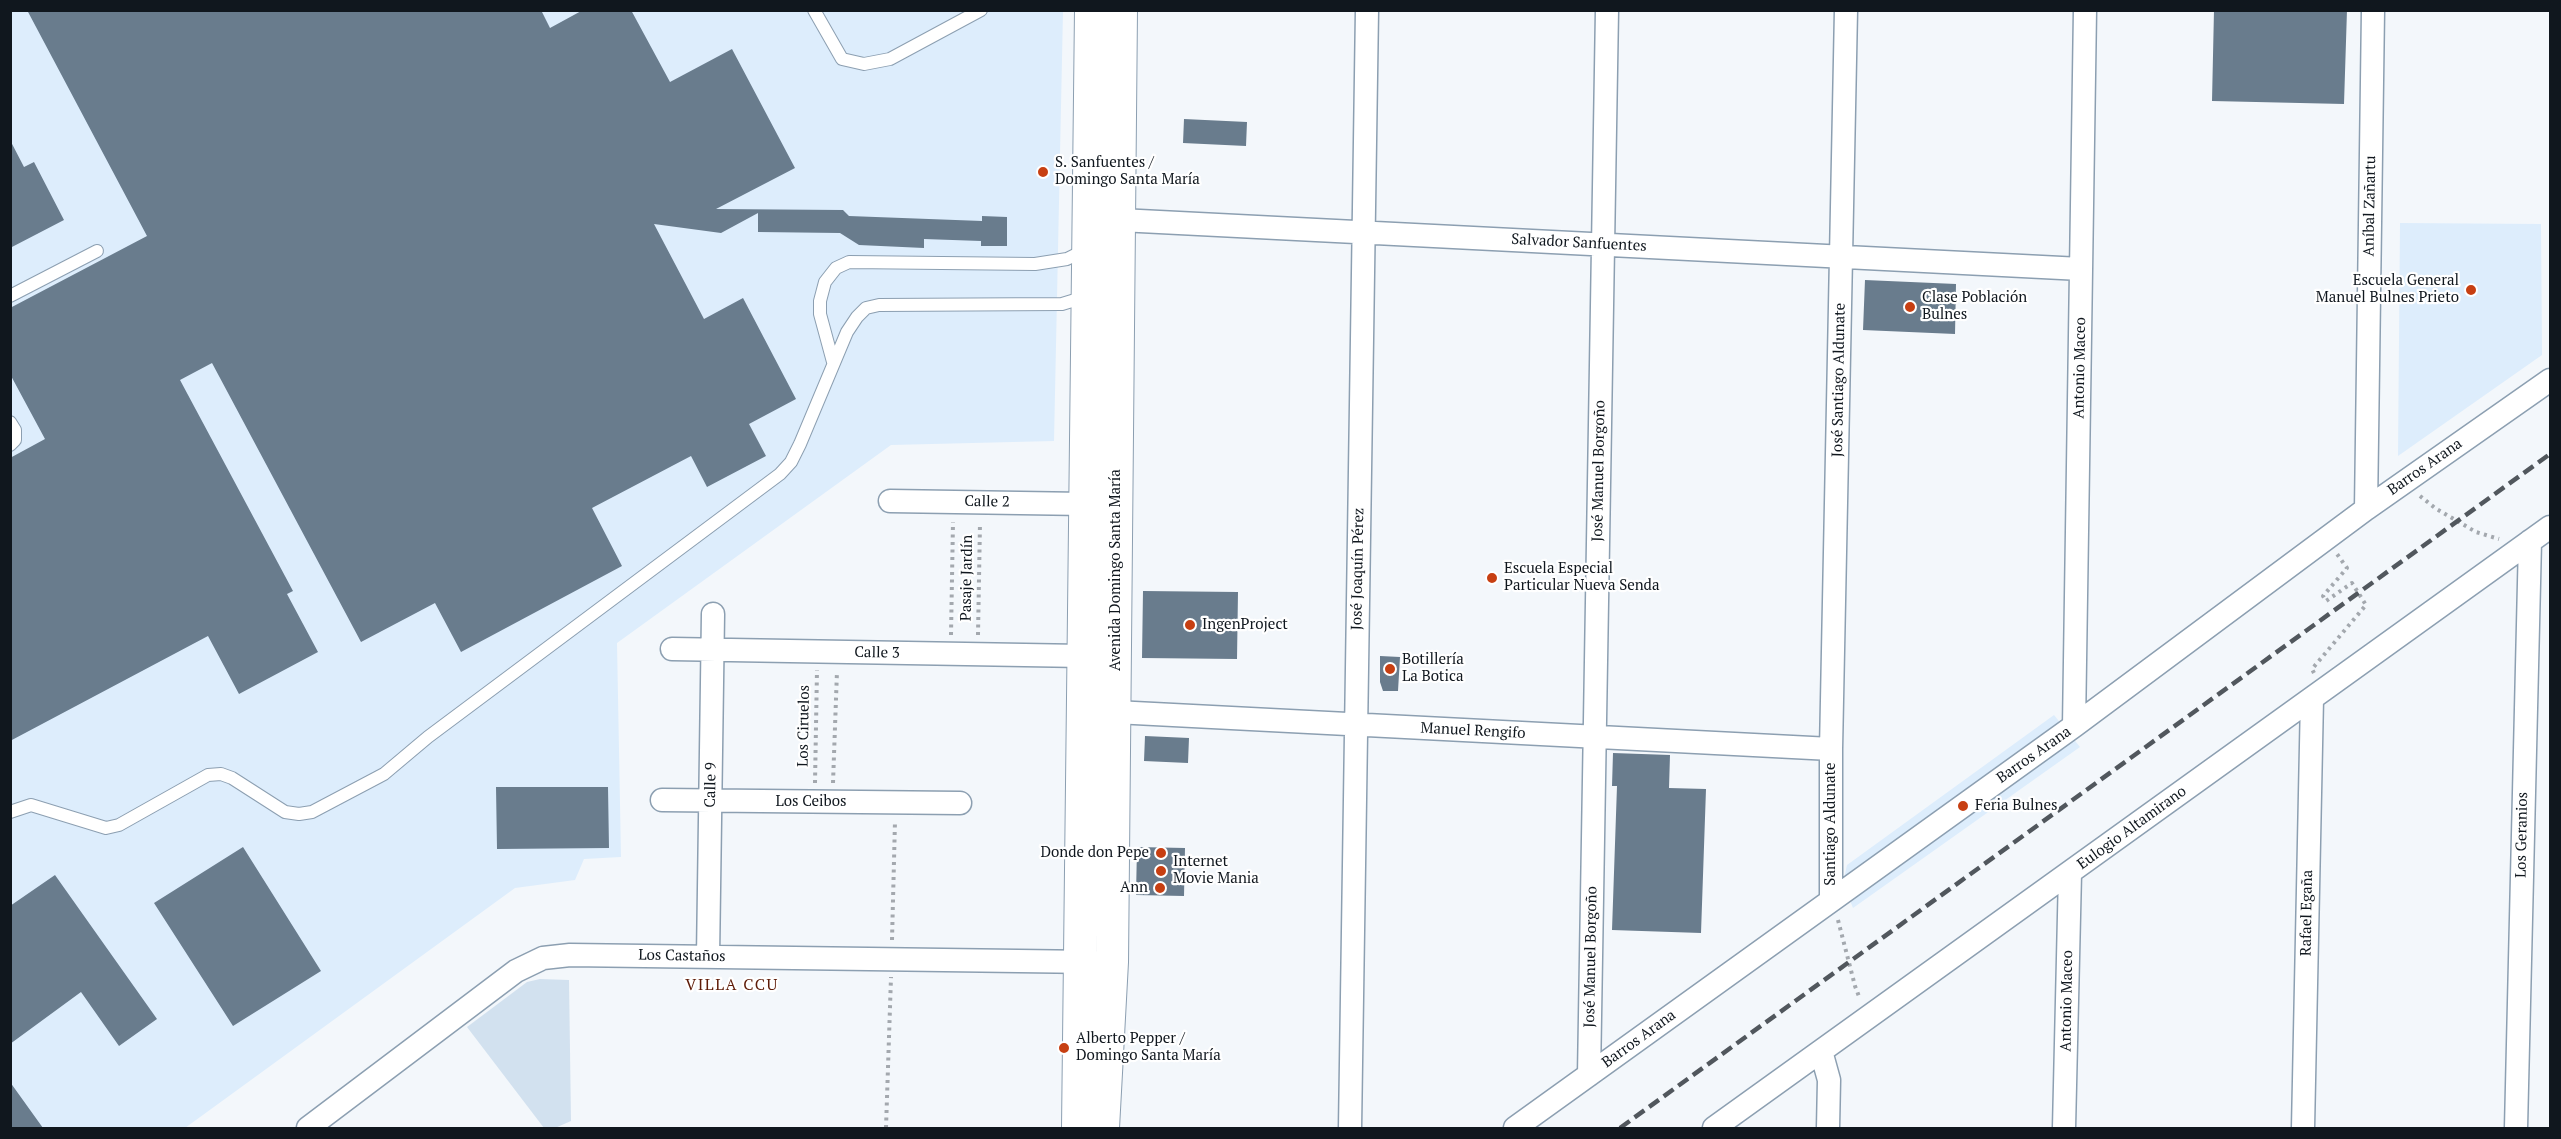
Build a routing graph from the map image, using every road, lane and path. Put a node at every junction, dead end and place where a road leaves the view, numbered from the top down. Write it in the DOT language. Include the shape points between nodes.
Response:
graph roads {
  1 [pos="814,10"];
  2 [pos="981,10"];
  3 [pos="1091,10"];
  4 [pos="1121,10"];
  5 [pos="1367,10"];
  6 [pos="1607,10"];
  7 [pos="1846,10"];
  8 [pos="2085,10"];
  9 [pos="2373,10"];
  10 [pos="1120,220"];
  11 [pos="1364,232"];
  12 [pos="1603,244"];
  13 [pos="1087,249"];
  14 [pos="97,251"];
  15 [pos="1841,257"];
  16 [pos="2081,269"];
  17 [pos="1118,274"];
  18 [pos="10,296"];
  19 [pos="1086,296"];
  20 [pos="833,362"];
  21 [pos="2550,380"];
  22 [pos="10,422"];
  23 [pos="10,445"];
  24 [pos="2405,482"];
  25 [pos="890,501"];
  26 [pos="953,502"];
  27 [pos="981,502"];
  28 [pos="1085,504"];
  29 [pos="2366,509"];
  30 [pos="2550,527"];
  31 [pos="2327,538"];
  32 [pos="2530,541"];
  33 [pos="713,614"];
  34 [pos="672,649"];
  35 [pos="713,650"];
  36 [pos="827,652"];
  37 [pos="951,654"];
  38 [pos="977,654"];
  39 [pos="1083,656"];
  40 [pos="2318,693"];
  41 [pos="1115,712"];
  42 [pos="1356,725"];
  43 [pos="2074,726"];
  44 [pos="1594,737"];
  45 [pos="1831,749"];
  46 [pos="662,800"];
  47 [pos="710,801"];
  48 [pos="823,802"];
  49 [pos="960,803"];
  50 [pos="10,812"];
  51 [pos="2070,873"];
  52 [pos="1831,899"];
  53 [pos="708,957"];
  54 [pos="1080,962"];
  55 [pos="1112,962"];
  56 [pos="1869,1016"];
  57 [pos="1821,1051"];
  58 [pos="1589,1075"];
  59 [pos="887,1118"];
  60 [pos="308,1128"];
  61 [pos="886,1128"];
  62 [pos="1078,1128"];
  63 [pos="1103,1128"];
  64 [pos="1350,1128"];
  65 [pos="1515,1128"];
  66 [pos="1714,1128"];
  67 [pos="1828,1128"];
  68 [pos="2064,1128"];
  69 [pos="2303,1128"];
  70 [pos="2516,1128"];
  1 -- 2 [label="lane" via="842,59 864,64 890,59"];
  3 -- 13 [label="main road, Avenida Domingo Santa María"];
  4 -- 10 [label="main road, Avenida Domingo Santa María"];
  5 -- 11 [label="street, José Joaquín Pérez"];
  6 -- 12 [label="street, José Manuel Borgoño"];
  7 -- 15 [label="street, José Santiago Aldunate"];
  8 -- 16 [label="street, Antonio Maceo"];
  9 -- 29 [label="street, Aníbal Zañartu"];
  10 -- 11 [label="street, Salvador Sanfuentes"];
  10 -- 13 [label="street"];
  10 -- 17 [label="main road, Avenida Domingo Santa María"];
  11 -- 12 [label="street, Salvador Sanfuentes"];
  11 -- 42 [label="street, José Joaquín Pérez"];
  12 -- 15 [label="street, Salvador Sanfuentes"];
  12 -- 44 [label="street, José Manuel Borgoño"];
  13 -- 19 [label="main road, Avenida Domingo Santa María"];
  13 -- 20 [label="lane" via="1067,259 1035,264 849,262 836,268 825,282 820,301"];
  14 -- 18 [label="lane"];
  15 -- 16 [label="street, Salvador Sanfuentes"];
  15 -- 45 [label="street, José Santiago Aldunate"];
  16 -- 43 [label="street, Antonio Maceo"];
  17 -- 19 [label="lane" via="1110,284"];
  17 -- 41 [label="main road, Avenida Domingo Santa María"];
  19 -- 20 [label="lane" via="1062,304 879,304 866,308 857,317"];
  19 -- 28 [label="main road, Avenida Domingo Santa María"];
  20 -- 50 [label="lane" via="800,444 780,474 437,730 384,774 312,812 299,814 285,812 221,774 208,775 119,825 106,828 31,805"];
  21 -- 24 [label="street, Barros Arana"];
  22 -- 23 [label="lane" via="15,440"];
  24 -- 29 [label="street, Barros Arana"];
  24 -- 32 [label="path" via="2427,503 2476,532"];
  25 -- 26 [label="street, Calle 2"];
  26 -- 27 [label="street, Calle 2"];
  26 -- 37 [label="path, Pasaje Jardín"];
  27 -- 28 [label="street, Calle 2"];
  27 -- 38 [label="path, Pasaje Jardín"];
  28 -- 39 [label="main road, Avenida Domingo Santa María"];
  29 -- 31 [label="street, Barros Arana"];
  30 -- 32 [label="street, Eulogio Altamirano"];
  31 -- 40 [label="path" via="2347,568 2323,596 2326,601 2352,584 2366,605 2312,669"];
  31 -- 43 [label="street, Barros Arana"];
  32 -- 40 [label="street, Eulogio Altamirano"];
  32 -- 70 [label="street, Los Geranios"];
  33 -- 35 [label="street, Calle 9"];
  34 -- 35 [label="street, Calle 3"];
  35 -- 36 [label="street, Calle 3"];
  35 -- 47 [label="street, Calle 9"];
  36 -- 37 [label="street, Calle 3"];
  36 -- 48 [label="path, Los Ciruelos"];
  36 -- 48 [label="path, Los Ciruelos"];
  37 -- 38 [label="street, Calle 3"];
  38 -- 39 [label="street, Calle 3"];
  39 -- 54 [label="main road, Avenida Domingo Santa María"];
  40 -- 51 [label="street, Eulogio Altamirano"];
  40 -- 69 [label="street, Rafael Egaña"];
  41 -- 42 [label="street, Manuel Rengifo"];
  41 -- 55 [label="main road, Avenida Domingo Santa María"];
  42 -- 44 [label="street, Manuel Rengifo"];
  42 -- 64 [label="street, José Joaquín Pérez"];
  43 -- 52 [label="street, Barros Arana"];
  44 -- 45 [label="street, Manuel Rengifo"];
  44 -- 58 [label="street, José Manuel Borgoño"];
  45 -- 52 [label="street, Santiago Aldunate"];
  46 -- 47 [label="street, Los Ceibos"];
  47 -- 48 [label="street, Los Ceibos"];
  47 -- 53 [label="street, Calle 9"];
  48 -- 49 [label="street, Los Ceibos"];
  51 -- 56 [label="street, Eulogio Altamirano"];
  51 -- 68 [label="street, Antonio Maceo"];
  52 -- 56 [label="path" via="1855,986"];
  52 -- 58 [label="street, Barros Arana"];
  53 -- 54 [label="street, Los Castaños"];
  53 -- 60 [label="street, Los Castaños" via="556,955 529,963"];
  54 -- 55 [label="street, Los Castaños"];
  54 -- 62 [label="main road, Avenida Domingo Santa María"];
  55 -- 63 [label="main road, Avenida Domingo Santa María"];
  56 -- 57 [label="street, Eulogio Altamirano"];
  57 -- 66 [label="street, Eulogio Altamirano"];
  57 -- 67 [label="street" via="1829,1080"];
  58 -- 65 [label="street, Barros Arana"];
  59 -- 61 [label="path"];
}
